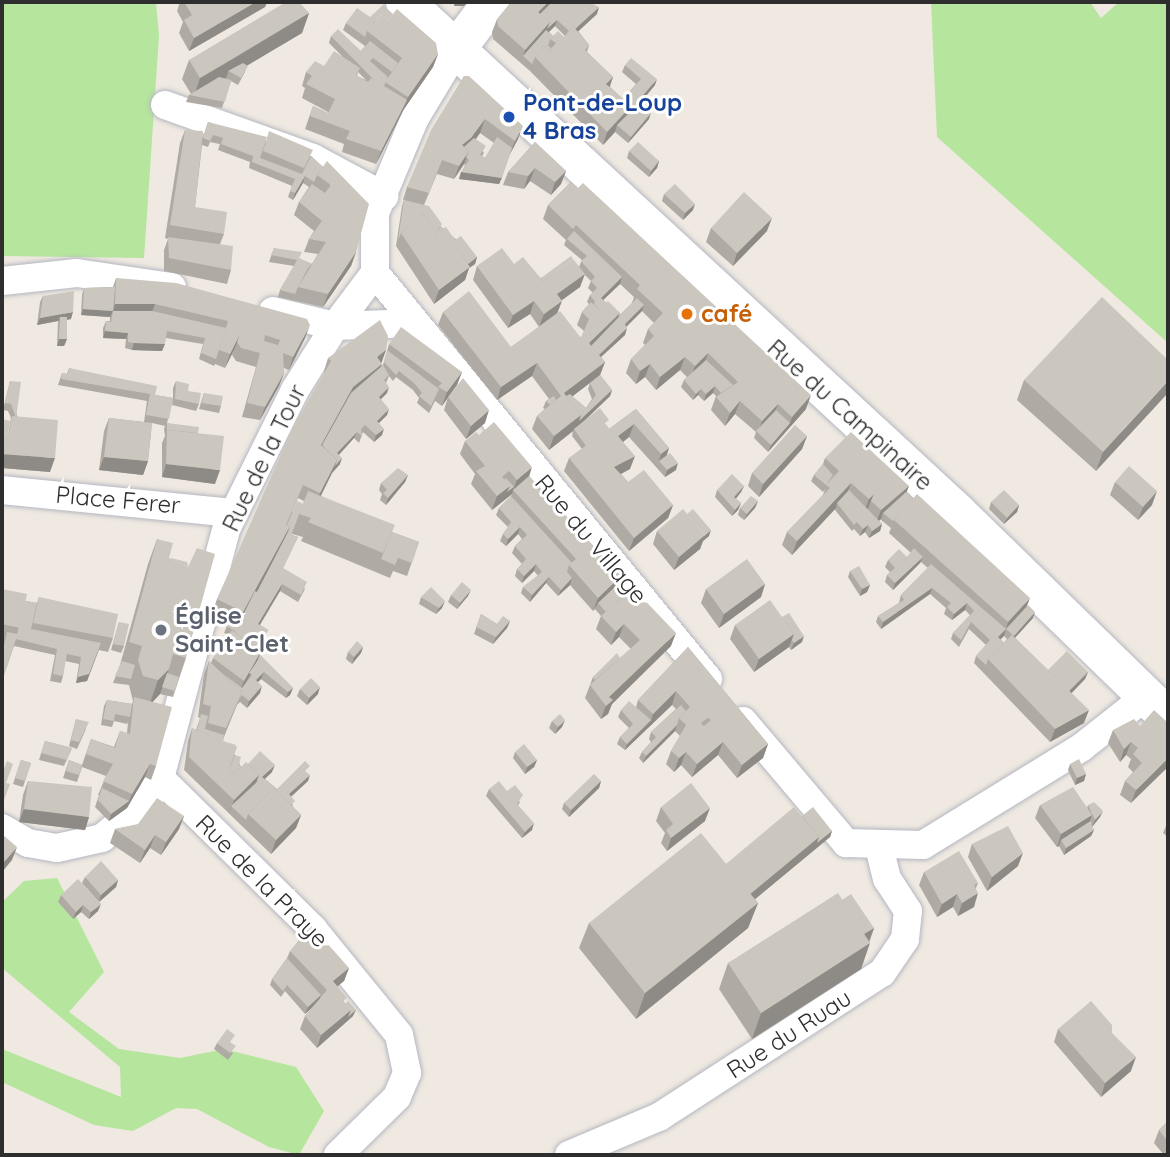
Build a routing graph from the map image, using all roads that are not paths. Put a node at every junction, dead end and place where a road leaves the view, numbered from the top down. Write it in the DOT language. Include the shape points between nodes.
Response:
graph roads {
  1 [pos="405,2"];
  2 [pos="492,2"];
  3 [pos="456,50"];
  4 [pos="165,105"];
  5 [pos="384,196"];
  6 [pos="375,274"];
  7 [pos="2,281"];
  8 [pos="200,293"];
  9 [pos="251,306"];
  10 [pos="415,323"];
  11 [pos="335,326"];
  12 [pos="2,490"];
  13 [pos="234,513"];
  14 [pos="1157,707"];
  15 [pos="160,778"];
  16 [pos="2,828"];
  17 [pos="879,847"];
  18 [pos="338,1155"];
  19 [pos="569,1155"];
  1 -- 3 [label="main road, Rue du Campinaire"];
  2 -- 3 [label="main road"];
  3 -- 5 [label="street" via="415,118"];
  3 -- 14 [label="main road, Rue du Campinaire" via="958,513"];
  4 -- 5 [label="street" via="313,158"];
  5 -- 6 [label="street" via="375,213"];
  6 -- 10 [label="street, Rue du Village"];
  6 -- 11 [label="street, Rue de la Tour"];
  7 -- 8 [label="street" via="77,273 149,281"];
  9 -- 11 [label="street"];
  10 -- 11 [label="street"];
  10 -- 17 [label="street, Rue du Village" via="846,843"];
  11 -- 13 [label="street, Rue de la Tour" via="295,390"];
  12 -- 13 [label="street, Place Ferer"];
  13 -- 15 [label="street, Rue de la Tour"];
  14 -- 17 [label="street, Rue du Village" via="1082,747 923,845"];
  15 -- 16 [label="street, Rue de la Tour" via="149,799 102,838 57,848 28,843"];
  15 -- 18 [label="street, Rue de la Praye" via="313,929 399,1035 407,1073 397,1097"];
  17 -- 19 [label="street, Rue du Ruau" via="887,878 908,911 905,939 882,973 659,1117"];
}
